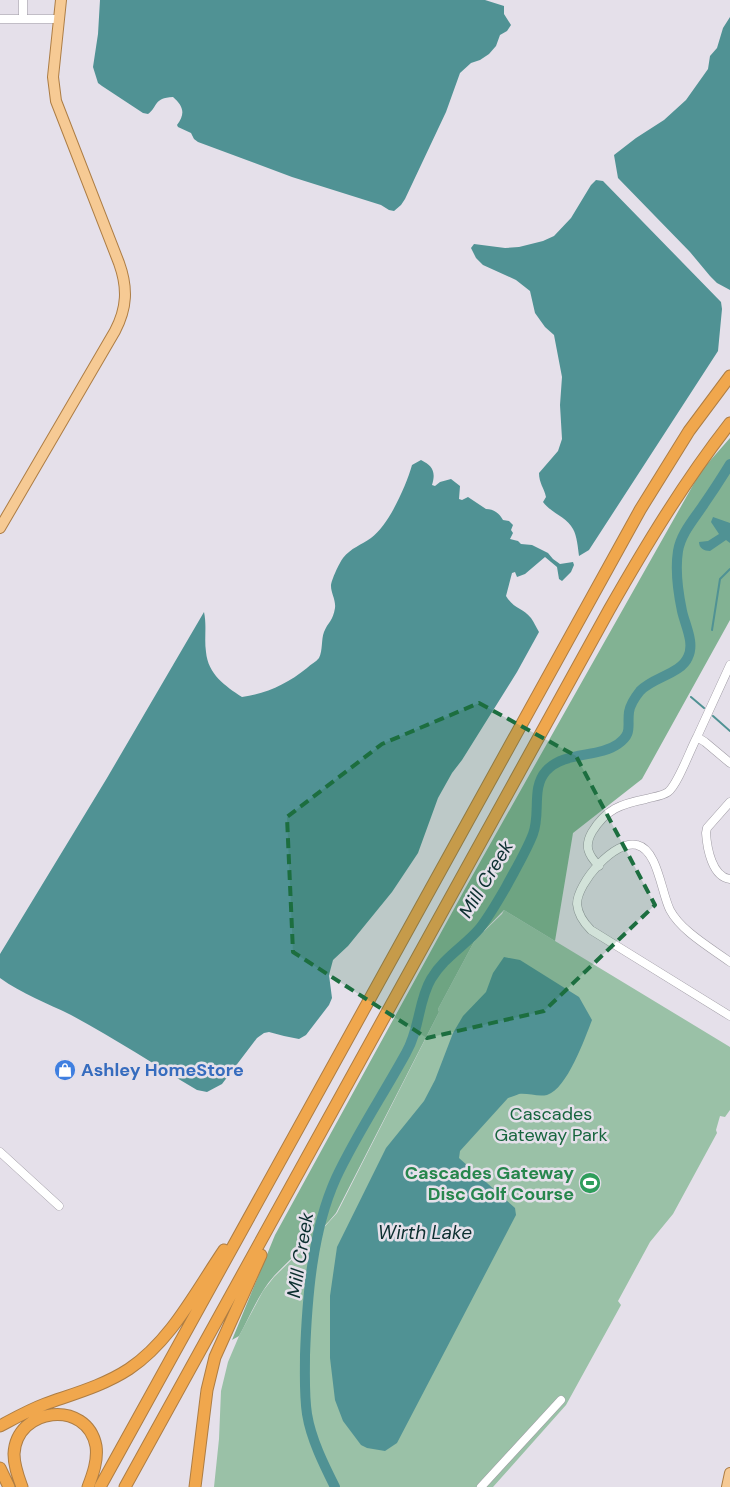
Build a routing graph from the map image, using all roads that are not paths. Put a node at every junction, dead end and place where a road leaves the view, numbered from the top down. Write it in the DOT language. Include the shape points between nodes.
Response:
graph roads {
  1 [pos="23,0"];
  2 [pos="61,0"];
  3 [pos="0,19"];
  4 [pos="23,19"];
  5 [pos="59,19"];
  6 [pos="730,376"];
  7 [pos="730,423"];
  8 [pos="0,528"];
  9 [pos="730,665"];
  10 [pos="697,738"];
  11 [pos="730,763"];
  12 [pos="730,802"];
  13 [pos="599,866"];
  14 [pos="730,879"];
  15 [pos="730,962"];
  16 [pos="729,1012"];
  17 [pos="0,1152"];
  18 [pos="59,1206"];
  19 [pos="252,1213"];
  20 [pos="274,1217"];
  21 [pos="562,1400"];
  22 [pos="0,1426"];
  23 [pos="0,1468"];
  24 [pos="730,1474"];
  25 [pos="9,1487"];
  26 [pos="22,1487"];
  27 [pos="88,1487"];
  28 [pos="100,1487"];
  29 [pos="125,1487"];
  30 [pos="195,1487"];
  31 [pos="481,1487"];
  32 [pos="727,1487"];
  1 -- 4 [label="street"];
  2 -- 5 [label="main road"];
  3 -- 4 [label="street"];
  4 -- 5 [label="street"];
  5 -- 8 [label="main road" via="53,77 56,101 120,263 126,299 115,331"];
  6 -- 19 [label="highway" via="689,432 640,510"];
  7 -- 20 [label="highway" via="699,463 648,541"];
  9 -- 10 [label="street"];
  10 -- 11 [label="street"];
  10 -- 13 [label="street" via="669,791 621,805 595,828 587,843 593,860"];
  12 -- 14 [label="street" via="706,833 716,870"];
  13 -- 15 [label="street" via="620,846 642,847 652,857 674,917"];
  13 -- 16 [label="street" via="582,886 578,898 579,912 585,924 598,935"];
  17 -- 18 [label="street"];
  19 -- 22 [label="highway" via="174,1324 144,1357 99,1385 32,1410"];
  19 -- 28 [label="highway"];
  20 -- 29 [label="highway"];
  20 -- 30 [label="highway" via="266,1246 225,1331 213,1364"];
  21 -- 31 [label="street"];
  23 -- 25 [label="highway"];
  24 -- 32 [label="main road"];
  26 -- 27 [label="highway" via="14,1460 19,1437 34,1420 56,1414 81,1423 93,1438 96,1460"];
}
